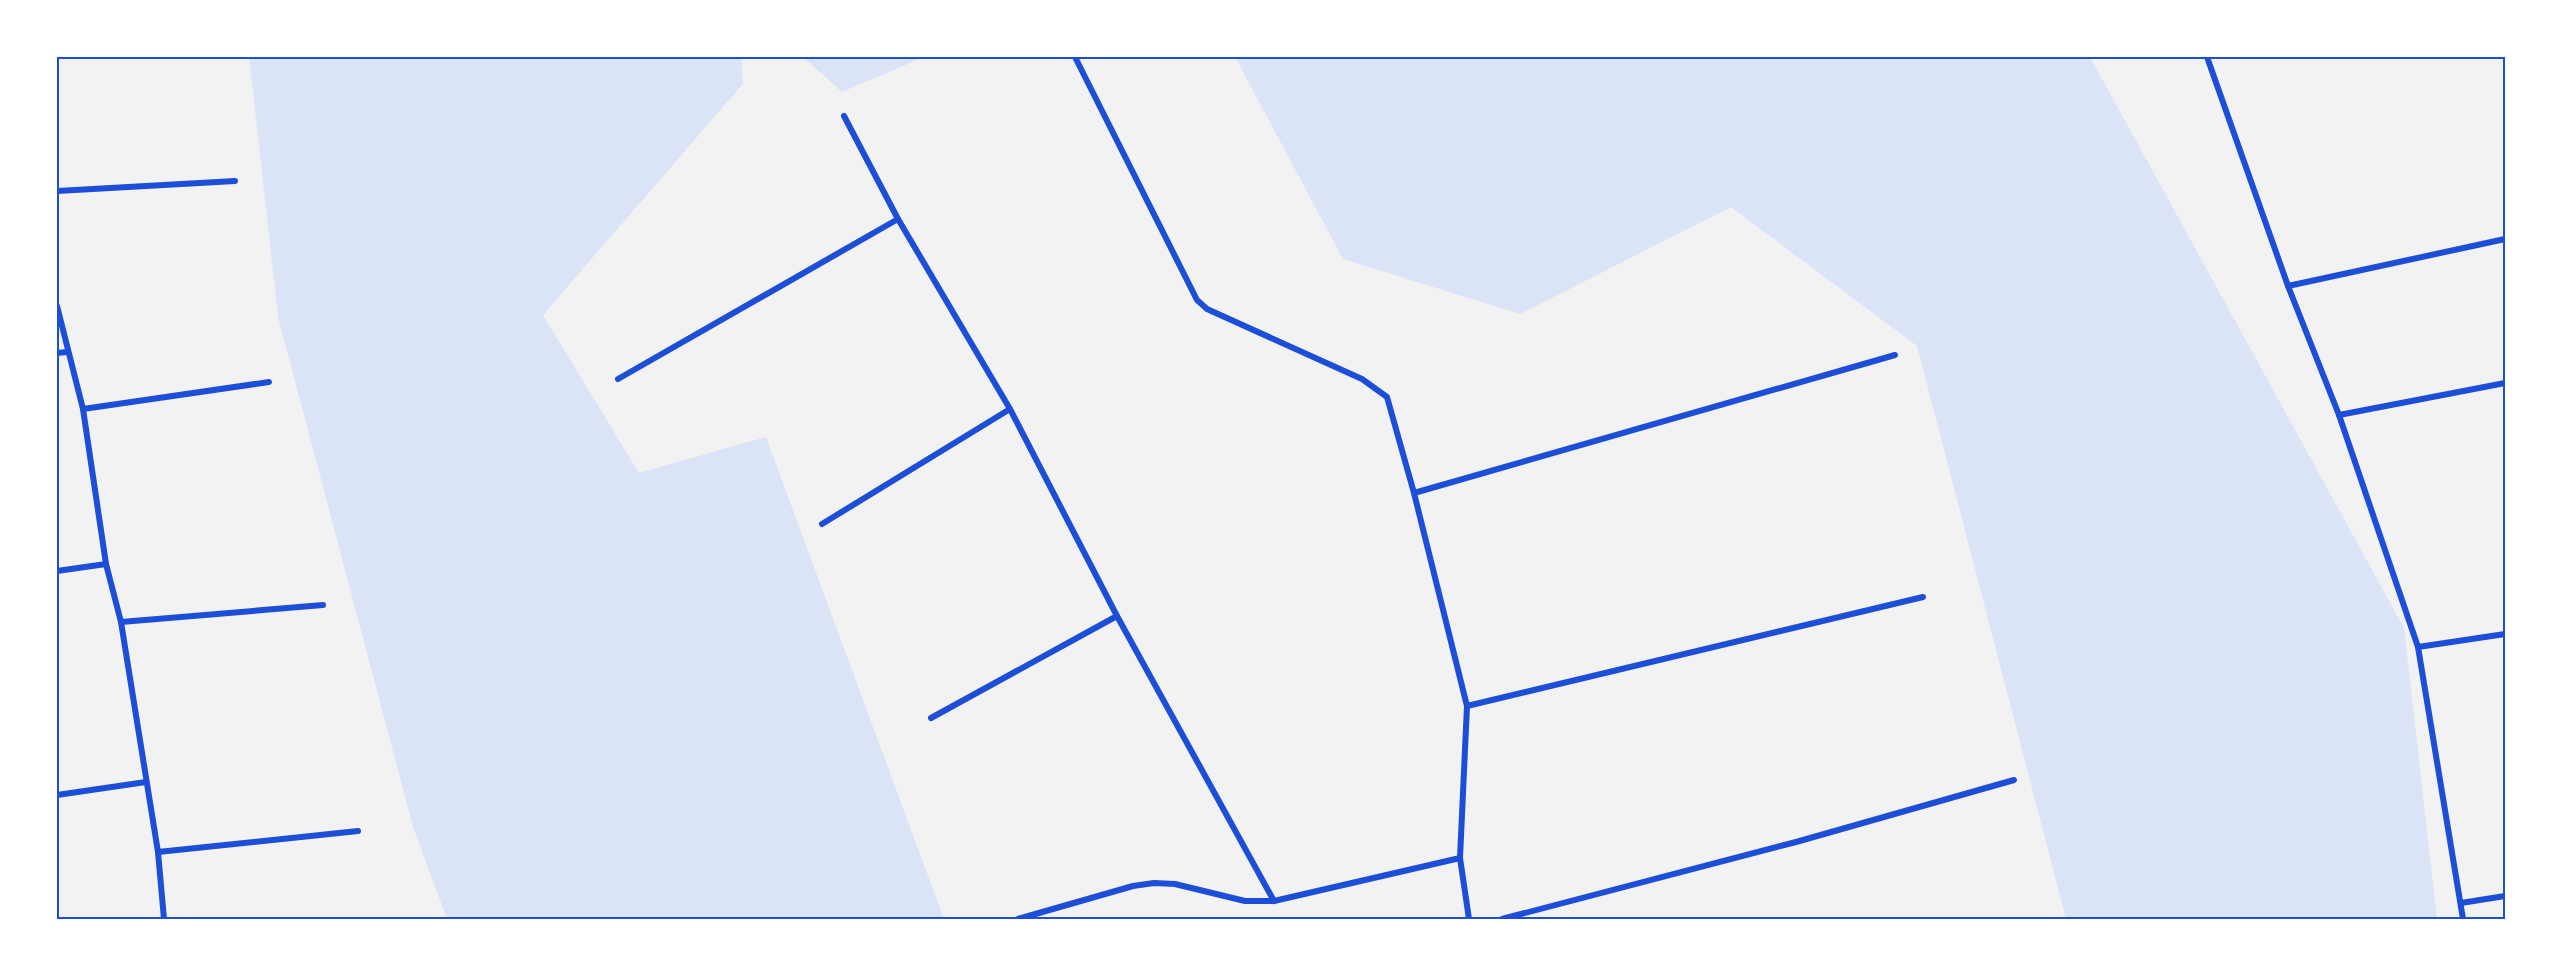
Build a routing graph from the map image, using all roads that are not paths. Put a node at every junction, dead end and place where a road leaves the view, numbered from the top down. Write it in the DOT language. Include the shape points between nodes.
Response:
graph roads {
  1 [pos="1075,57"];
  2 [pos="2207,57"];
  3 [pos="844,116"];
  4 [pos="235,182"];
  5 [pos="57,191"];
  6 [pos="898,219"];
  7 [pos="2505,239"];
  8 [pos="2288,286"];
  9 [pos="57,306"];
  10 [pos="67,352"];
  11 [pos="57,353"];
  12 [pos="1895,355"];
  13 [pos="618,379"];
  14 [pos="269,382"];
  15 [pos="2505,383"];
  16 [pos="83,409"];
  17 [pos="1010,409"];
  18 [pos="2339,415"];
  19 [pos="1414,493"];
  20 [pos="822,524"];
  21 [pos="105,564"];
  22 [pos="57,571"];
  23 [pos="1923,597"];
  24 [pos="323,605"];
  25 [pos="1117,616"];
  26 [pos="121,622"];
  27 [pos="2505,634"];
  28 [pos="2418,646"];
  29 [pos="1467,706"];
  30 [pos="931,717"];
  31 [pos="2014,780"];
  32 [pos="146,782"];
  33 [pos="57,795"];
  34 [pos="358,831"];
  35 [pos="158,852"];
  36 [pos="1460,858"];
  37 [pos="2505,896"];
  38 [pos="1274,901"];
  39 [pos="2461,903"];
  40 [pos="164,919"];
  41 [pos="1018,919"];
  42 [pos="1469,919"];
  43 [pos="1502,919"];
  44 [pos="2463,919"];
  1 -- 19 [label="street" via="1197,300 1208,309 1376,387 1387,397"];
  2 -- 8 [label="street"];
  3 -- 6 [label="street"];
  4 -- 5 [label="street"];
  6 -- 13 [label="street"];
  6 -- 17 [label="street"];
  7 -- 8 [label="street"];
  8 -- 18 [label="street"];
  9 -- 10 [label="street"];
  10 -- 11 [label="street"];
  10 -- 16 [label="street"];
  12 -- 19 [label="street"];
  14 -- 16 [label="street"];
  15 -- 18 [label="street"];
  16 -- 21 [label="street"];
  17 -- 20 [label="street"];
  17 -- 25 [label="street"];
  18 -- 28 [label="street"];
  19 -- 29 [label="street"];
  21 -- 22 [label="street"];
  21 -- 26 [label="street"];
  23 -- 29 [label="street"];
  24 -- 26 [label="street"];
  25 -- 30 [label="street"];
  25 -- 38 [label="street"];
  26 -- 32 [label="street"];
  27 -- 28 [label="street"];
  28 -- 39 [label="street"];
  29 -- 36 [label="street"];
  31 -- 43 [label="street"];
  32 -- 33 [label="street"];
  32 -- 35 [label="street"];
  34 -- 35 [label="street"];
  35 -- 40 [label="street"];
  36 -- 38 [label="street"];
  36 -- 42 [label="street"];
  37 -- 39 [label="street"];
  38 -- 41 [label="street" via="1245,902 1175,884 1154,883 1133,885"];
  39 -- 44 [label="street"];
}
